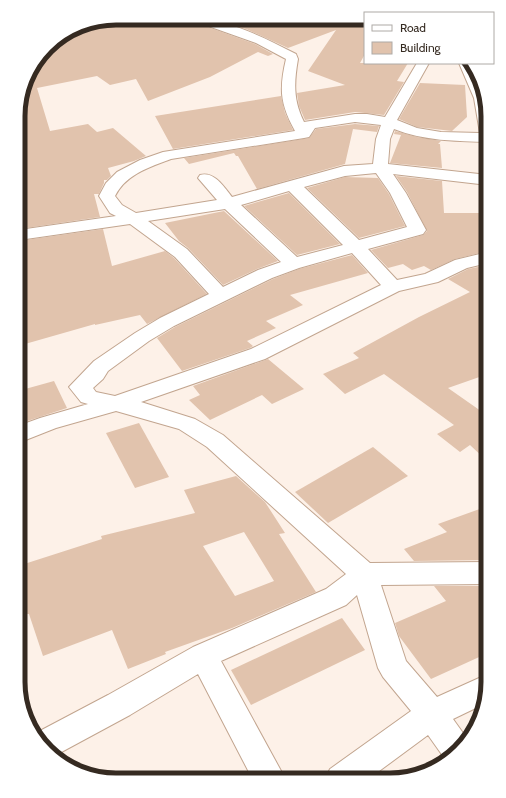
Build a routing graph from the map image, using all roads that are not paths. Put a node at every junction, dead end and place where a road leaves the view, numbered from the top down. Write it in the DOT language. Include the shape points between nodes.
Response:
graph roads {
  1 [pos="218,25"];
  2 [pos="422,64"];
  3 [pos="468,70"];
  4 [pos="476,87"];
  5 [pos="389,122"];
  6 [pos="304,134"];
  7 [pos="481,138"];
  8 [pos="380,168"];
  9 [pos="206,178"];
  10 [pos="481,179"];
  11 [pos="293,186"];
  12 [pos="229,203"];
  13 [pos="133,218"];
  14 [pos="25,234"];
  15 [pos="356,247"];
  16 [pos="481,259"];
  17 [pos="293,264"];
  18 [pos="393,287"];
  19 [pos="221,296"];
  20 [pos="114,404"];
  21 [pos="25,432"];
  22 [pos="481,573"];
  23 [pos="364,574"];
  24 [pos="203,656"];
  25 [pos="481,691"];
  26 [pos="432,714"];
  27 [pos="49,743"];
  28 [pos="454,746"];
  29 [pos="266,773"];
  30 [pos="351,773"];
  1 -- 6 [label="street" via="260,40 291,57 287,98 292,114"];
  2 -- 5 [label="street"];
  3 -- 4 [label="street"];
  5 -- 6 [label="street" via="367,118 330,121 310,124"];
  5 -- 7 [label="street" via="414,132"];
  5 -- 8 [label="street" via="383,140"];
  6 -- 13 [label="street" via="168,155 146,163 123,175 112,186 107,196 116,209"];
  8 -- 10 [label="street"];
  8 -- 11 [label="street" via="344,171"];
  8 -- 15 [label="street" via="398,193 417,230"];
  9 -- 12 [label="street"];
  11 -- 12 [label="street"];
  11 -- 15 [label="street"];
  12 -- 13 [label="street"];
  12 -- 17 [label="street"];
  13 -- 14 [label="street"];
  13 -- 19 [label="street" via="181,253"];
  15 -- 17 [label="street"];
  15 -- 18 [label="street"];
  16 -- 18 [label="street" via="461,264 431,278"];
  17 -- 19 [label="street" via="265,274"];
  18 -- 20 [label="street" via="258,354"];
  19 -- 20 [label="street" via="142,337 101,366 80,387 90,397"];
  20 -- 21 [label="street"];
  20 -- 23 [label="street" via="144,410 188,424 215,441"];
  22 -- 23 [label="street"];
  23 -- 24 [label="street" via="336,597"];
  23 -- 26 [label="street" via="392,668"];
  24 -- 27 [label="street"];
  24 -- 29 [label="street"];
  25 -- 26 [label="street"];
  26 -- 28 [label="street"];
  26 -- 30 [label="street"];
}
